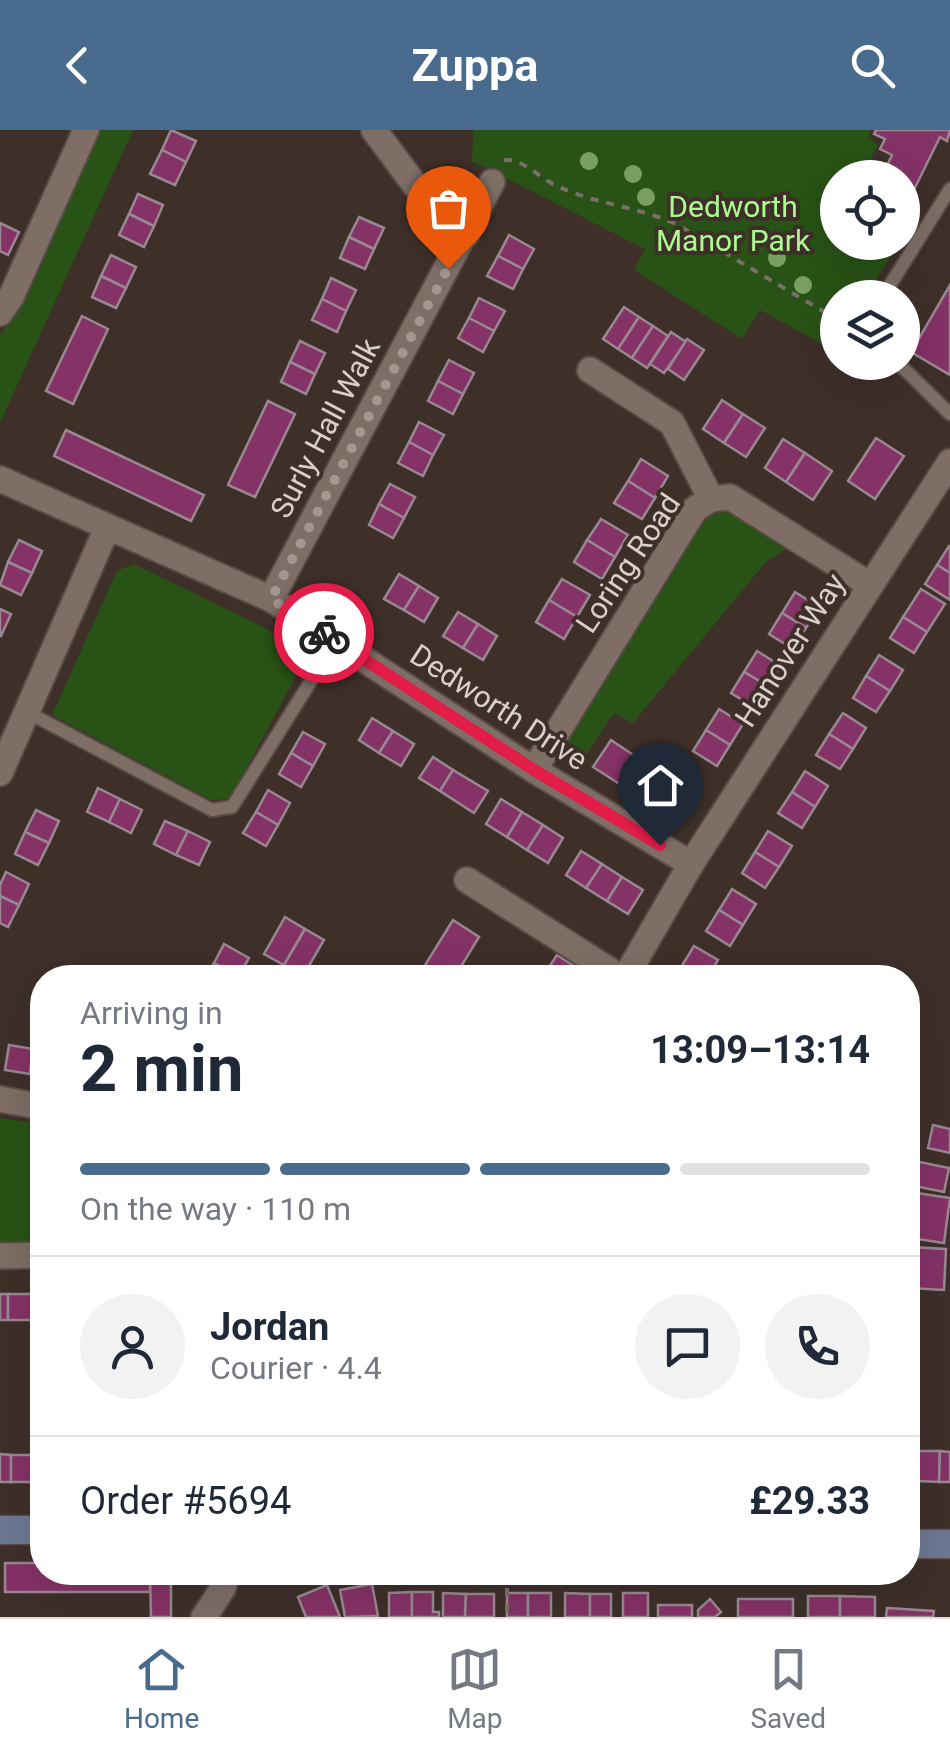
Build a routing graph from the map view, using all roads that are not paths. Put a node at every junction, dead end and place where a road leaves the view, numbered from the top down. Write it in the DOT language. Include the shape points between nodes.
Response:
graph roads {
  1 [pos="86,130"];
  2 [pos="374,130"];
  3 [pos="492,182"];
  4 [pos="950,189"];
  5 [pos="466,235"];
  6 [pos="893,280"];
  7 [pos="4,301"];
  8 [pos="590,370"];
  9 [pos="916,380"];
  10 [pos="950,414"];
  11 [pos="947,473"];
  12 [pos="0,479"];
  13 [pos="711,499"];
  14 [pos="106,528"];
  15 [pos="870,585"];
  16 [pos="271,599"];
  17 [pos="336,640"];
  18 [pos="28,713"];
  19 [pos="534,770"];
  20 [pos="0,774"];
  21 [pos="691,864"];
  22 [pos="468,880"];
  23 [pos="610,965"];
  24 [pos="634,965"];
  25 [pos="0,1100"];
  26 [pos="30,1104"];
  27 [pos="30,1255"];
  28 [pos="0,1256"];
  29 [pos="0,1530"];
  30 [pos="30,1530"];
  31 [pos="920,1544"];
  32 [pos="950,1544"];
  33 [pos="224,1585"];
  34 [pos="204,1617"];
  1 -- 7 [label="street"];
  2 -- 5 [label="street" via="430,205"];
  3 -- 5 [label="street, Surly Hall Walk"];
  4 -- 6 [label="lane"];
  5 -- 16 [label="street, Surly Hall Walk"];
  8 -- 13 [label="street" via="672,423"];
  9 -- 10 [label="lane"];
  11 -- 15 [label="street, Hanover Way"];
  12 -- 14 [label="street, Dedworth Drive"];
  13 -- 15 [label="street, Loring Road" via="730,498"];
  13 -- 19 [label="street, Loring Road" via="695,509"];
  14 -- 16 [label="street, Dedworth Drive"];
  14 -- 18 [label="street"];
  15 -- 21 [label="street, Hanover Way"];
  16 -- 17 [label="street, Dedworth Drive"];
  17 -- 18 [label="lane" via="232,808 212,810"];
  17 -- 19 [label="street, Dedworth Drive"];
  18 -- 20 [label="street"];
  19 -- 21 [label="street, Dedworth Drive"];
  21 -- 24 [label="street, Hanover Way"];
  22 -- 23 [label="street"];
  25 -- 26 [label="street"];
  27 -- 28 [label="street"];
  29 -- 30 [label="main road"];
  31 -- 32 [label="main road"];
  33 -- 34 [label="street"];
}
